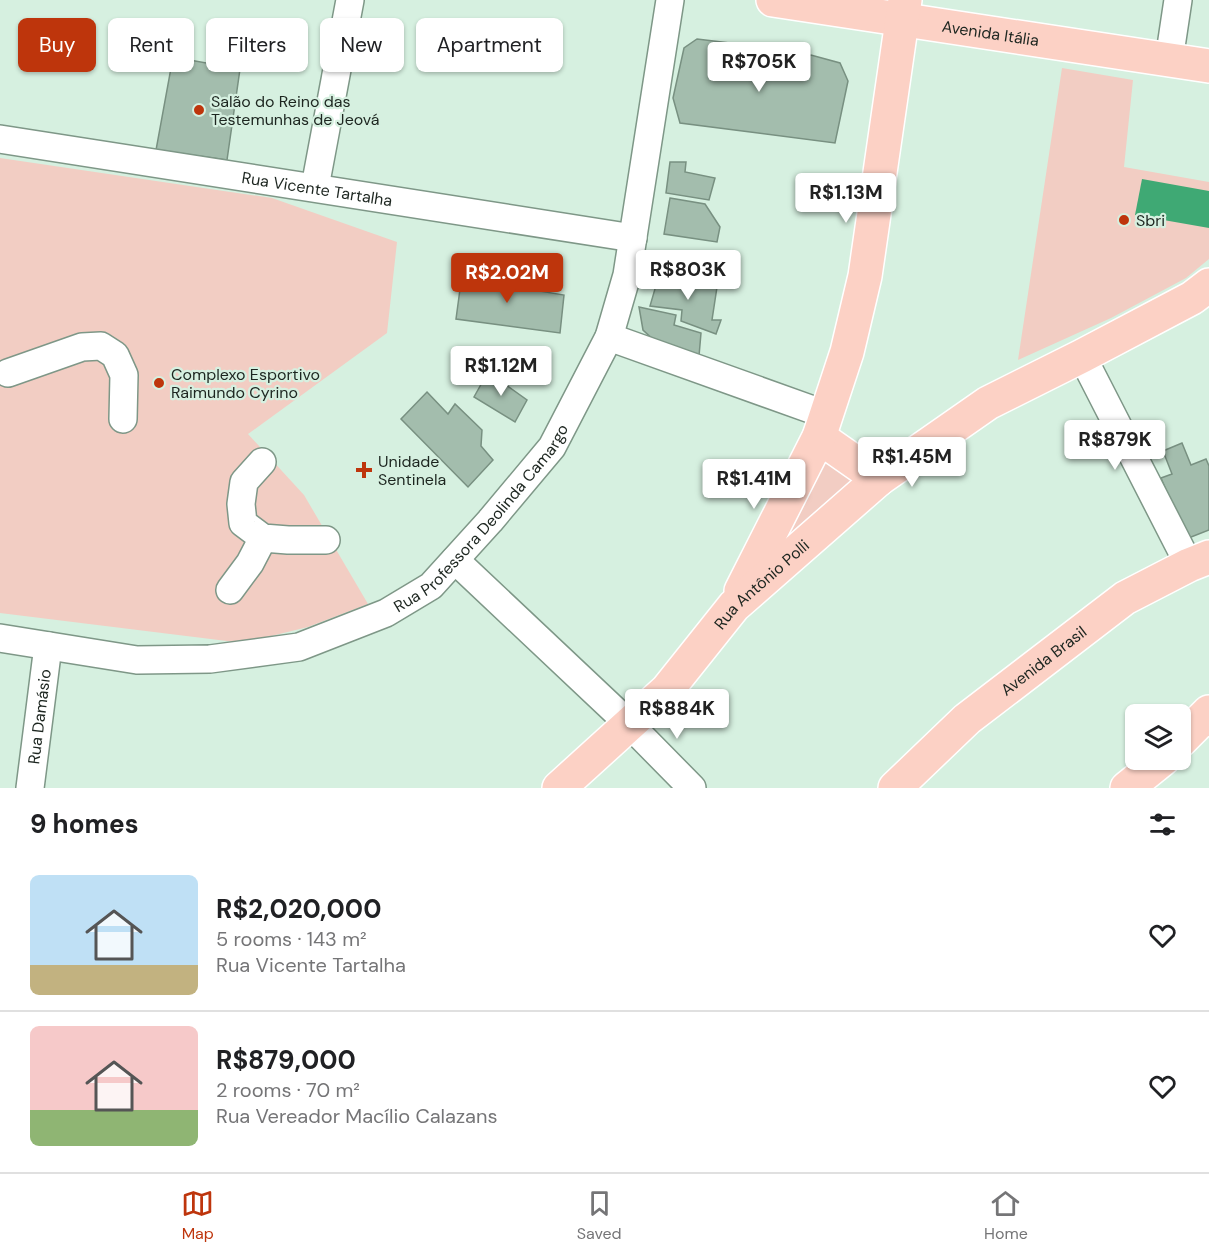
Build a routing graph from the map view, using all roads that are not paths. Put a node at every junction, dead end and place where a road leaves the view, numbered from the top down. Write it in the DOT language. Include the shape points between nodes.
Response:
graph roads {
  1 [pos="350,0"];
  2 [pos="669,0"];
  3 [pos="773,0"];
  4 [pos="1178,0"];
  5 [pos="903,9"];
  6 [pos="1169,60"];
  7 [pos="1209,66"];
  8 [pos="0,138"];
  9 [pos="315,187"];
  10 [pos="633,238"];
  11 [pos="1209,285"];
  12 [pos="609,337"];
  13 [pos="1082,356"];
  14 [pos="8,373"];
  15 [pos="123,419"];
  16 [pos="823,426"];
  17 [pos="262,462"];
  18 [pos="879,479"];
  19 [pos="263,538"];
  20 [pos="326,540"];
  21 [pos="455,560"];
  22 [pos="1199,561"];
  23 [pos="230,590"];
  24 [pos="734,606"];
  25 [pos="0,638"];
  26 [pos="48,646"];
  27 [pos="1209,712"];
  28 [pos="629,724"];
  29 [pos="1191,730"];
  30 [pos="1149,770"];
  31 [pos="30,788"];
  32 [pos="559,788"];
  33 [pos="692,788"];
  34 [pos="895,788"];
  35 [pos="1127,788"];
  1 -- 9 [label="street"];
  2 -- 10 [label="street, Rua Professora Deolinda Camargo"];
  3 -- 5 [label="main road, Avenida Itália"];
  4 -- 6 [label="street"];
  5 -- 6 [label="main road, Avenida Itália"];
  5 -- 16 [label="main road" via="865,276 848,352"];
  6 -- 7 [label="main road, Avenida Itália"];
  8 -- 9 [label="street, Rua Vicente Tartalha"];
  9 -- 10 [label="street, Rua Vicente Tartalha"];
  10 -- 12 [label="street, Rua Professora Deolinda Camargo"];
  11 -- 13 [label="main road, Rua Antônio Polli" via="1192,298"];
  12 -- 16 [label="street"];
  12 -- 21 [label="street, Rua Professora Deolinda Camargo" via="552,447"];
  13 -- 18 [label="main road, Rua Antônio Polli" via="988,403"];
  13 -- 22 [label="street"];
  14 -- 15 [label="street" via="82,347 101,346 115,355 124,375"];
  16 -- 18 [label="main road"];
  16 -- 24 [label="main road"];
  17 -- 19 [label="street" via="244,482 241,504 243,524"];
  18 -- 24 [label="main road, Rua Antônio Polli"];
  19 -- 20 [label="street"];
  19 -- 23 [label="street"];
  21 -- 26 [label="street, Rua Professora Deolinda Camargo" via="431,586 386,613 299,647 210,659 137,660"];
  21 -- 28 [label="street"];
  22 -- 34 [label="main road, Avenida Brasil" via="1125,598 967,719"];
  24 -- 28 [label="main road, Rua Antônio Polli" via="667,690"];
  25 -- 26 [label="street, Rua Professora Deolinda Camargo"];
  26 -- 31 [label="street, Rua Damásio"];
  27 -- 29 [label="main road"];
  28 -- 32 [label="main road, Rua Antônio Polli"];
  28 -- 33 [label="street"];
  30 -- 35 [label="main road"];
}
